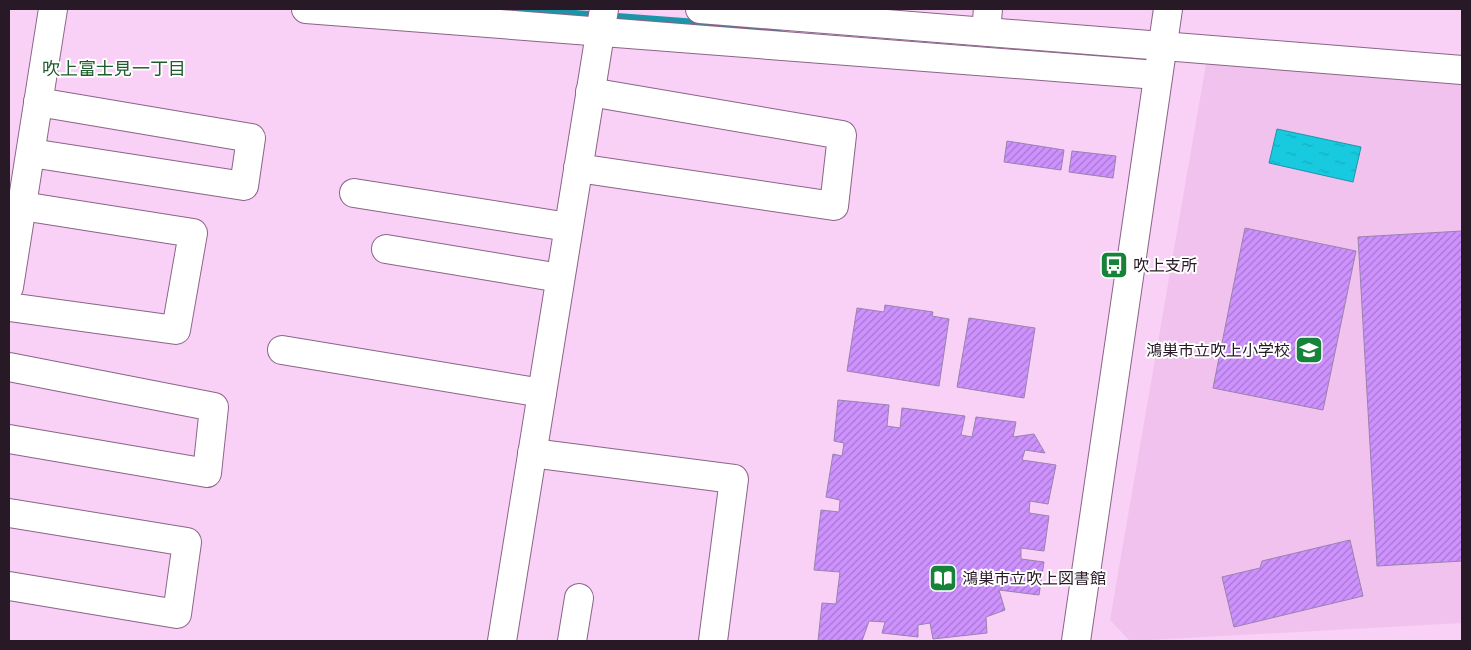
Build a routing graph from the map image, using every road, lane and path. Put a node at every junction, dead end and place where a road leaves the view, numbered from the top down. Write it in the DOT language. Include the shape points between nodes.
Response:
graph roads {
  1 [pos="53,9"];
  2 [pos="306,9"];
  3 [pos="700,9"];
  4 [pos="1168,9"];
  5 [pos="811,13"];
  6 [pos="987,20"];
  7 [pos="602,21"];
  8 [pos="1162,45"];
  9 [pos="1462,70"];
  10 [pos="1157,75"];
  11 [pos="590,92"];
  12 [pos="38,102"];
  13 [pos="31,154"];
  14 [pos="578,168"];
  15 [pos="354,192"];
  16 [pos="22,206"];
  17 [pos="568,226"];
  18 [pos="12,245"];
  19 [pos="386,249"];
  20 [pos="560,278"];
  21 [pos="9,286"];
  22 [pos="9,308"];
  23 [pos="282,350"];
  24 [pos="9,367"];
  25 [pos="542,393"];
  26 [pos="9,439"];
  27 [pos="532,453"];
  28 [pos="9,513"];
  29 [pos="9,586"];
  30 [pos="579,598"];
  31 [pos="502,641"];
  32 [pos="572,641"];
  33 [pos="713,641"];
  34 [pos="1076,641"];
  1 -- 12 [label="street"];
  2 -- 7 [label="street"];
  3 -- 5 [label="street"];
  4 -- 8 [label="street"];
  5 -- 6 [label="street"];
  6 -- 8 [label="street"];
  7 -- 10 [label="street"];
  7 -- 11 [label="street"];
  8 -- 9 [label="street"];
  8 -- 10 [label="street"];
  10 -- 34 [label="street"];
  11 -- 14 [label="street"];
  11 -- 14 [label="street" via="842,135 834,206"];
  12 -- 13 [label="street"];
  12 -- 13 [label="street" via="251,138 244,186"];
  13 -- 16 [label="street"];
  14 -- 17 [label="street"];
  15 -- 17 [label="street"];
  16 -- 18 [label="street"];
  16 -- 22 [label="street" via="193,233 176,330"];
  17 -- 20 [label="street"];
  18 -- 21 [label="street"];
  19 -- 20 [label="street"];
  20 -- 25 [label="street"];
  23 -- 25 [label="street"];
  24 -- 26 [label="street" via="214,407 207,473"];
  25 -- 27 [label="street"];
  27 -- 31 [label="street"];
  27 -- 33 [label="street" via="734,479"];
  28 -- 29 [label="street" via="187,542 177,614"];
  30 -- 32 [label="street"];
}
